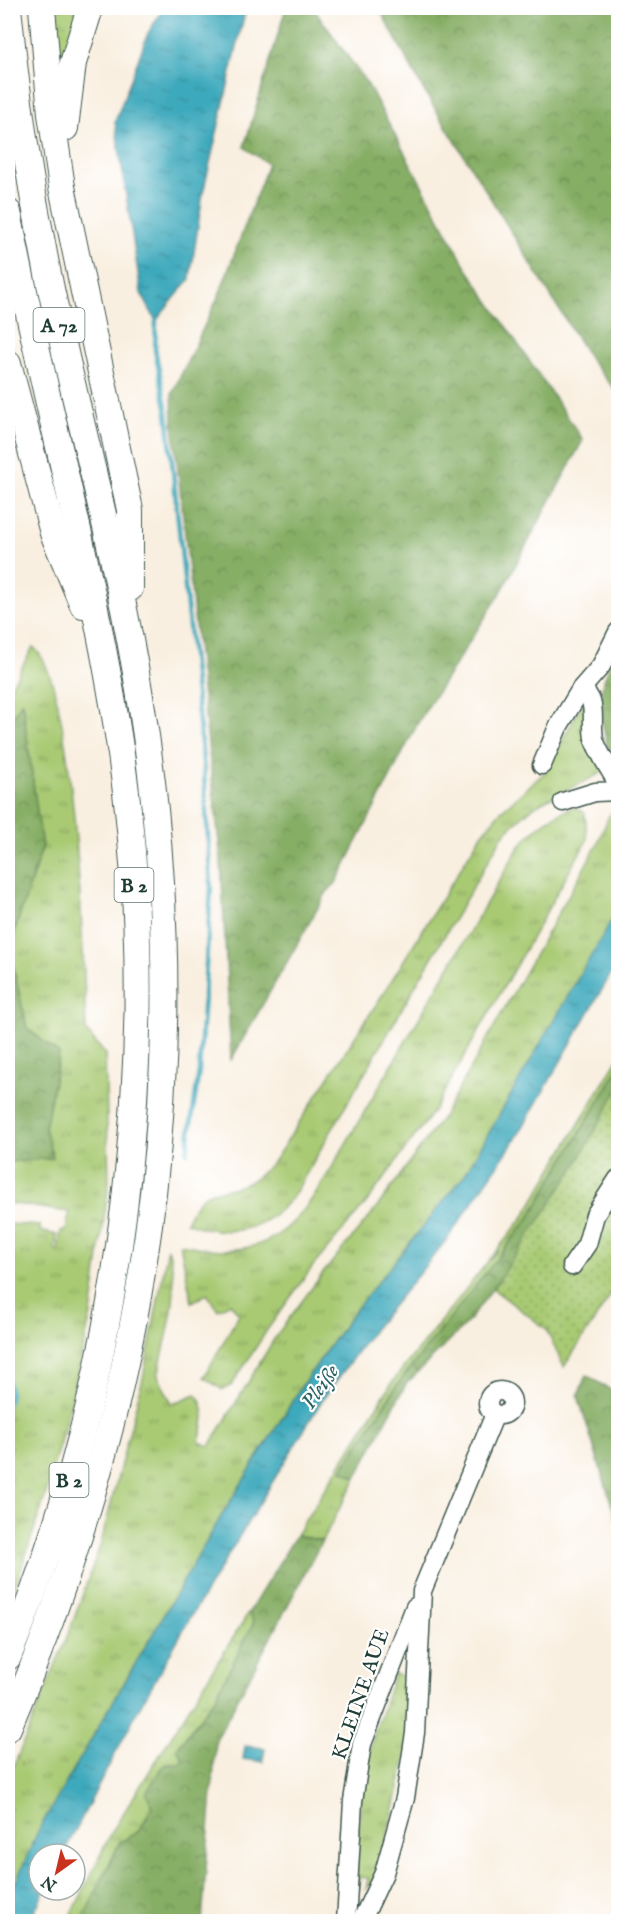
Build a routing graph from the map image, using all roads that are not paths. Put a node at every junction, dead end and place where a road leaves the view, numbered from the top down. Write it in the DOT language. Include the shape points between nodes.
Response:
graph roads {
  1 [pos="9,8"];
  2 [pos="42,8"];
  3 [pos="90,8"];
  4 [pos="8,212"];
  5 [pos="77,260"];
  6 [pos="8,363"];
  7 [pos="618,632"];
  8 [pos="130,639"];
  9 [pos="106,661"];
  10 [pos="581,689"];
  11 [pos="542,765"];
  12 [pos="618,784"];
  13 [pos="618,791"];
  14 [pos="563,801"];
  15 [pos="618,1179"];
  16 [pos="572,1266"];
  17 [pos="495,1414"];
  18 [pos="422,1591"];
  19 [pos="8,1656"];
  20 [pos="8,1728"];
  21 [pos="346,1922"];
  22 [pos="361,1922"];
  1 -- 8 [label="highway, A 72" via="24,141 43,249"];
  2 -- 5 [label="highway" via="51,114"];
  3 -- 5 [label="highway" via="73,63 65,121"];
  4 -- 9 [label="highway, A 72"];
  5 -- 8 [label="highway" via="130,510"];
  6 -- 9 [label="highway" via="53,533"];
  7 -- 10 [label="street" via="601,666"];
  8 -- 20 [label="highway, B 2" via="150,760 164,905 165,1074 153,1192 138,1305 98,1476 63,1590"];
  9 -- 19 [label="highway, B 2" via="120,745 135,901 137,1024 130,1155 111,1298 92,1388 55,1526"];
  10 -- 11 [label="street" via="558,727"];
  10 -- 12 [label="street" via="588,693 592,704 594,741"];
  13 -- 14 [label="street" via="595,792"];
  15 -- 16 [label="street" via="595,1215 587,1244"];
  17 -- 18 [label="street, KLEINE AUE"];
  18 -- 21 [label="street, KLEINE AUE" via="388,1671 360,1753 352,1801"];
  18 -- 22 [label="street, KLEINE AUE" via="415,1733 405,1798 384,1873"];
}
